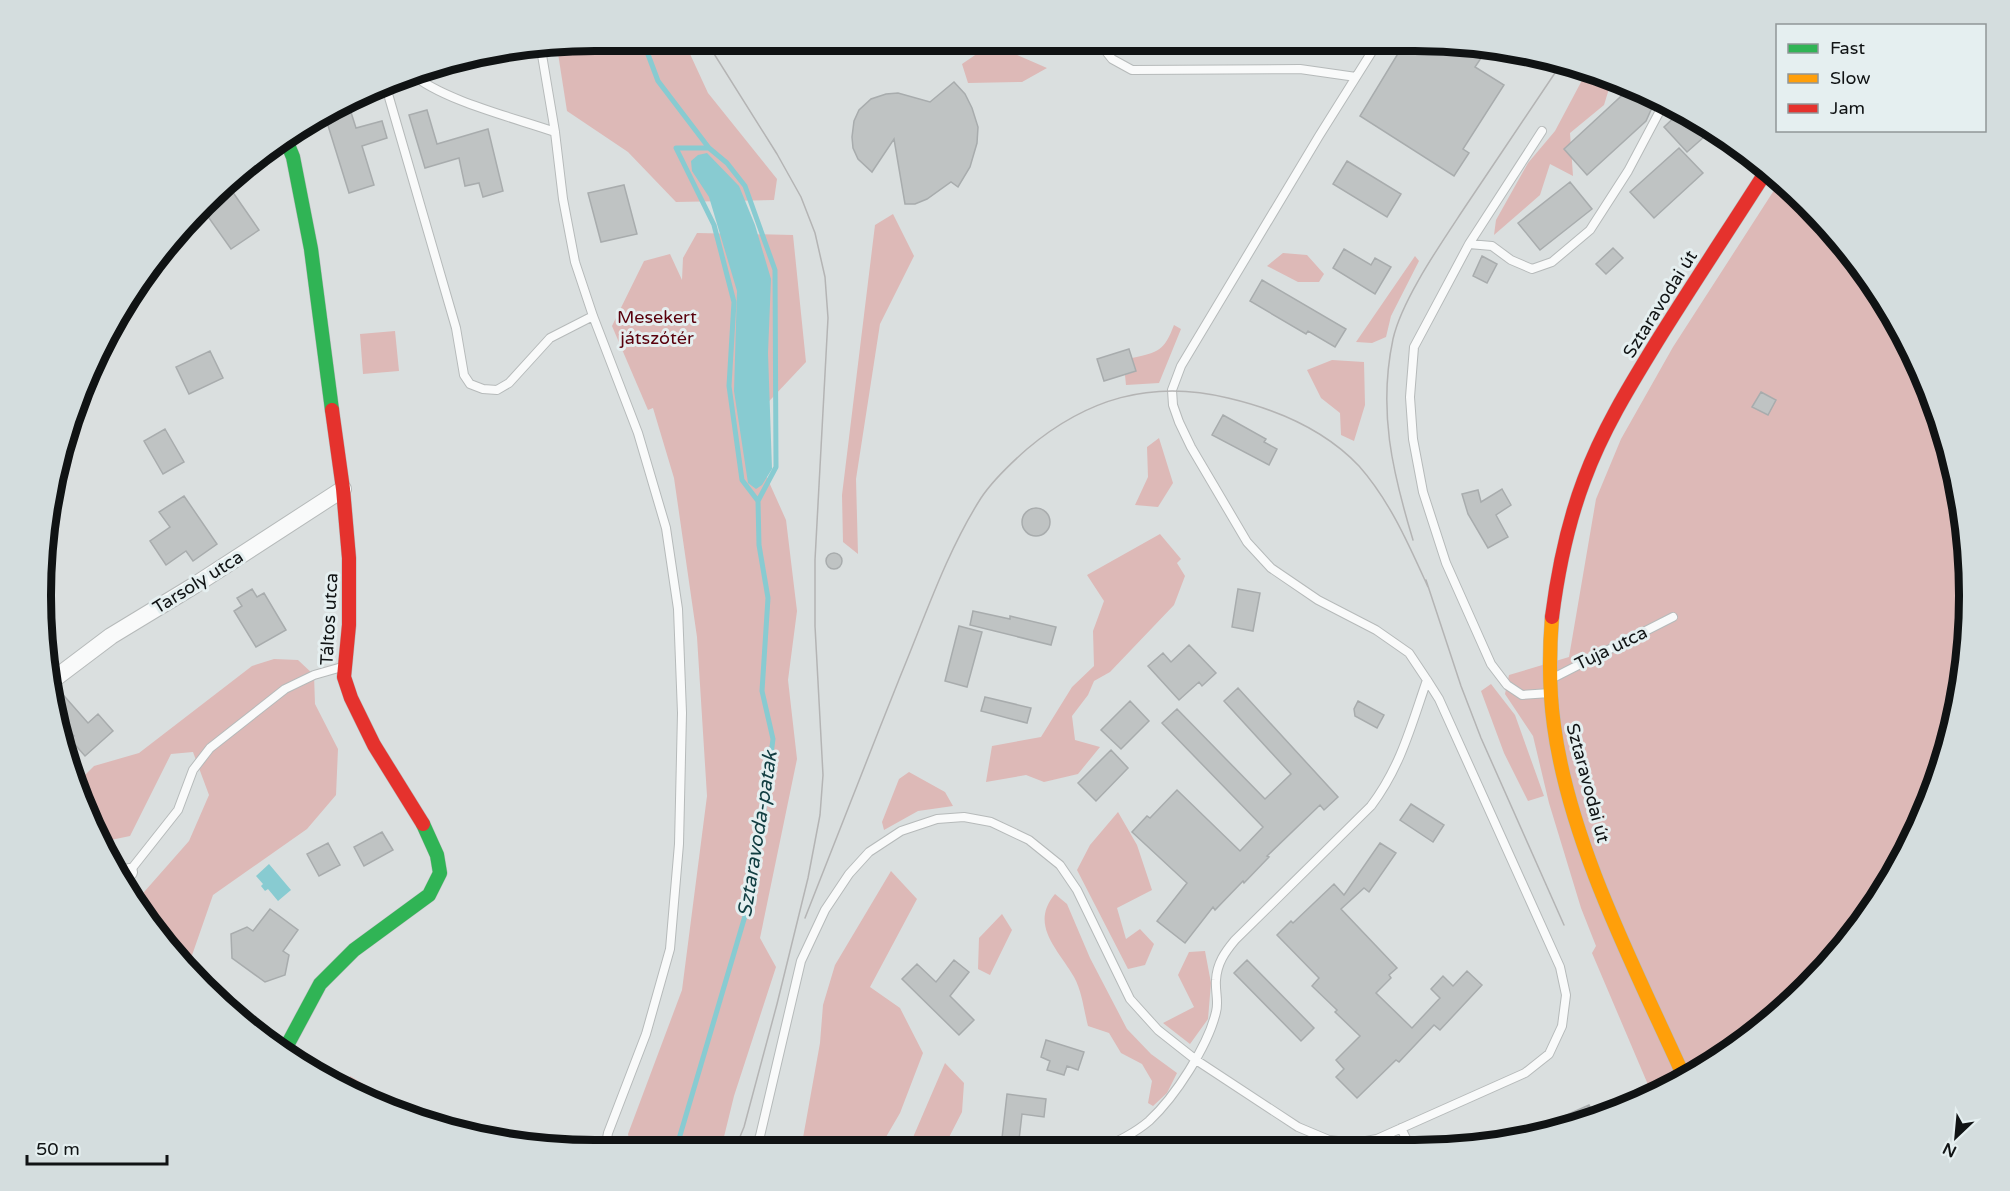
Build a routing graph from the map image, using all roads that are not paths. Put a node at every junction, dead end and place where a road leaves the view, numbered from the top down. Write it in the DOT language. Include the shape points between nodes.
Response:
graph roads {
  1 [pos="1106,51"];
  2 [pos="1372,51"];
  3 [pos="542,54"];
  4 [pos="1356,77"];
  5 [pos="419,80"];
  6 [pos="387,92"];
  7 [pos="1660,110"];
  8 [pos="1542,131"];
  9 [pos="555,132"];
  10 [pos="289,146"];
  11 [pos="1763,177"];
  12 [pos="1469,244"];
  13 [pos="593,316"];
  14 [pos="344,489"];
  15 [pos="1673,617"];
  16 [pos="345,666"];
  17 [pos="57,675"];
  18 [pos="1427,680"];
  19 [pos="1551,686"];
  20 [pos="127,874"];
  21 [pos="288,1044"];
  22 [pos="1196,1060"];
  23 [pos="1681,1070"];
  24 [pos="1401,1128"];
  25 [pos="607,1140"];
  26 [pos="758,1140"];
  27 [pos="1120,1140"];
  28 [pos="1329,1140"];
  29 [pos="1368,1140"];
  30 [pos="1407,1140"];
  1 -- 4 [label="lane" via="1132,70 1300,69"];
  2 -- 4 [label="lane"];
  3 -- 9 [label="lane"];
  4 -- 18 [label="lane" via="1181,366 1172,390 1173,405 1191,447 1247,542 1271,568 1318,600 1376,630 1409,654"];
  5 -- 9 [label="lane" via="448,95"];
  6 -- 13 [label="lane" via="456,328 464,375 470,384 497,390 509,383 550,338"];
  7 -- 12 [label="lane" via="1590,230 1552,262 1532,269 1492,246"];
  8 -- 12 [label="lane"];
  9 -- 13 [label="lane" via="575,262"];
  10 -- 14 [label="street, Táltos utca" via="311,249"];
  11 -- 19 [label="street, Sztaravodai út" via="1626,392 1576,496 1560,560 1552,616"];
  12 -- 19 [label="lane" via="1414,347 1410,397 1422,492 1446,563 1491,664 1507,685 1522,695"];
  13 -- 25 [label="lane" via="638,433 666,528 678,609 682,714 679,844 670,949 646,1034"];
  14 -- 16 [label="street, Táltos utca" via="349,558"];
  14 -- 17 [label="street, Tarsoly utca" via="111,636"];
  15 -- 19 [label="lane, Tuja utca"];
  16 -- 20 [label="lane" via="285,689 210,748 193,770 178,810"];
  16 -- 21 [label="street, Táltos utca" via="344,678 351,698 374,745 420,818 437,855 440,873 429,895 354,950 320,984"];
  18 -- 22 [label="lane" via="1399,762 1377,799 1222,956 1211,1033"];
  18 -- 24 [label="lane" via="1560,967 1566,995 1562,1026 1549,1054 1525,1073"];
  19 -- 23 [label="street, Sztaravodai út" via="1559,754 1584,843"];
  22 -- 26 [label="lane" via="1158,1030 1130,999 1077,890 1060,865 1029,840 991,822 964,817 937,819 901,831 868,852 825,910 801,961"];
  22 -- 27 [label="lane" via="1148,1122"];
  22 -- 28 [label="lane" via="1298,1127"];
  24 -- 29 [label="lane"];
  24 -- 30 [label="lane"];
}
